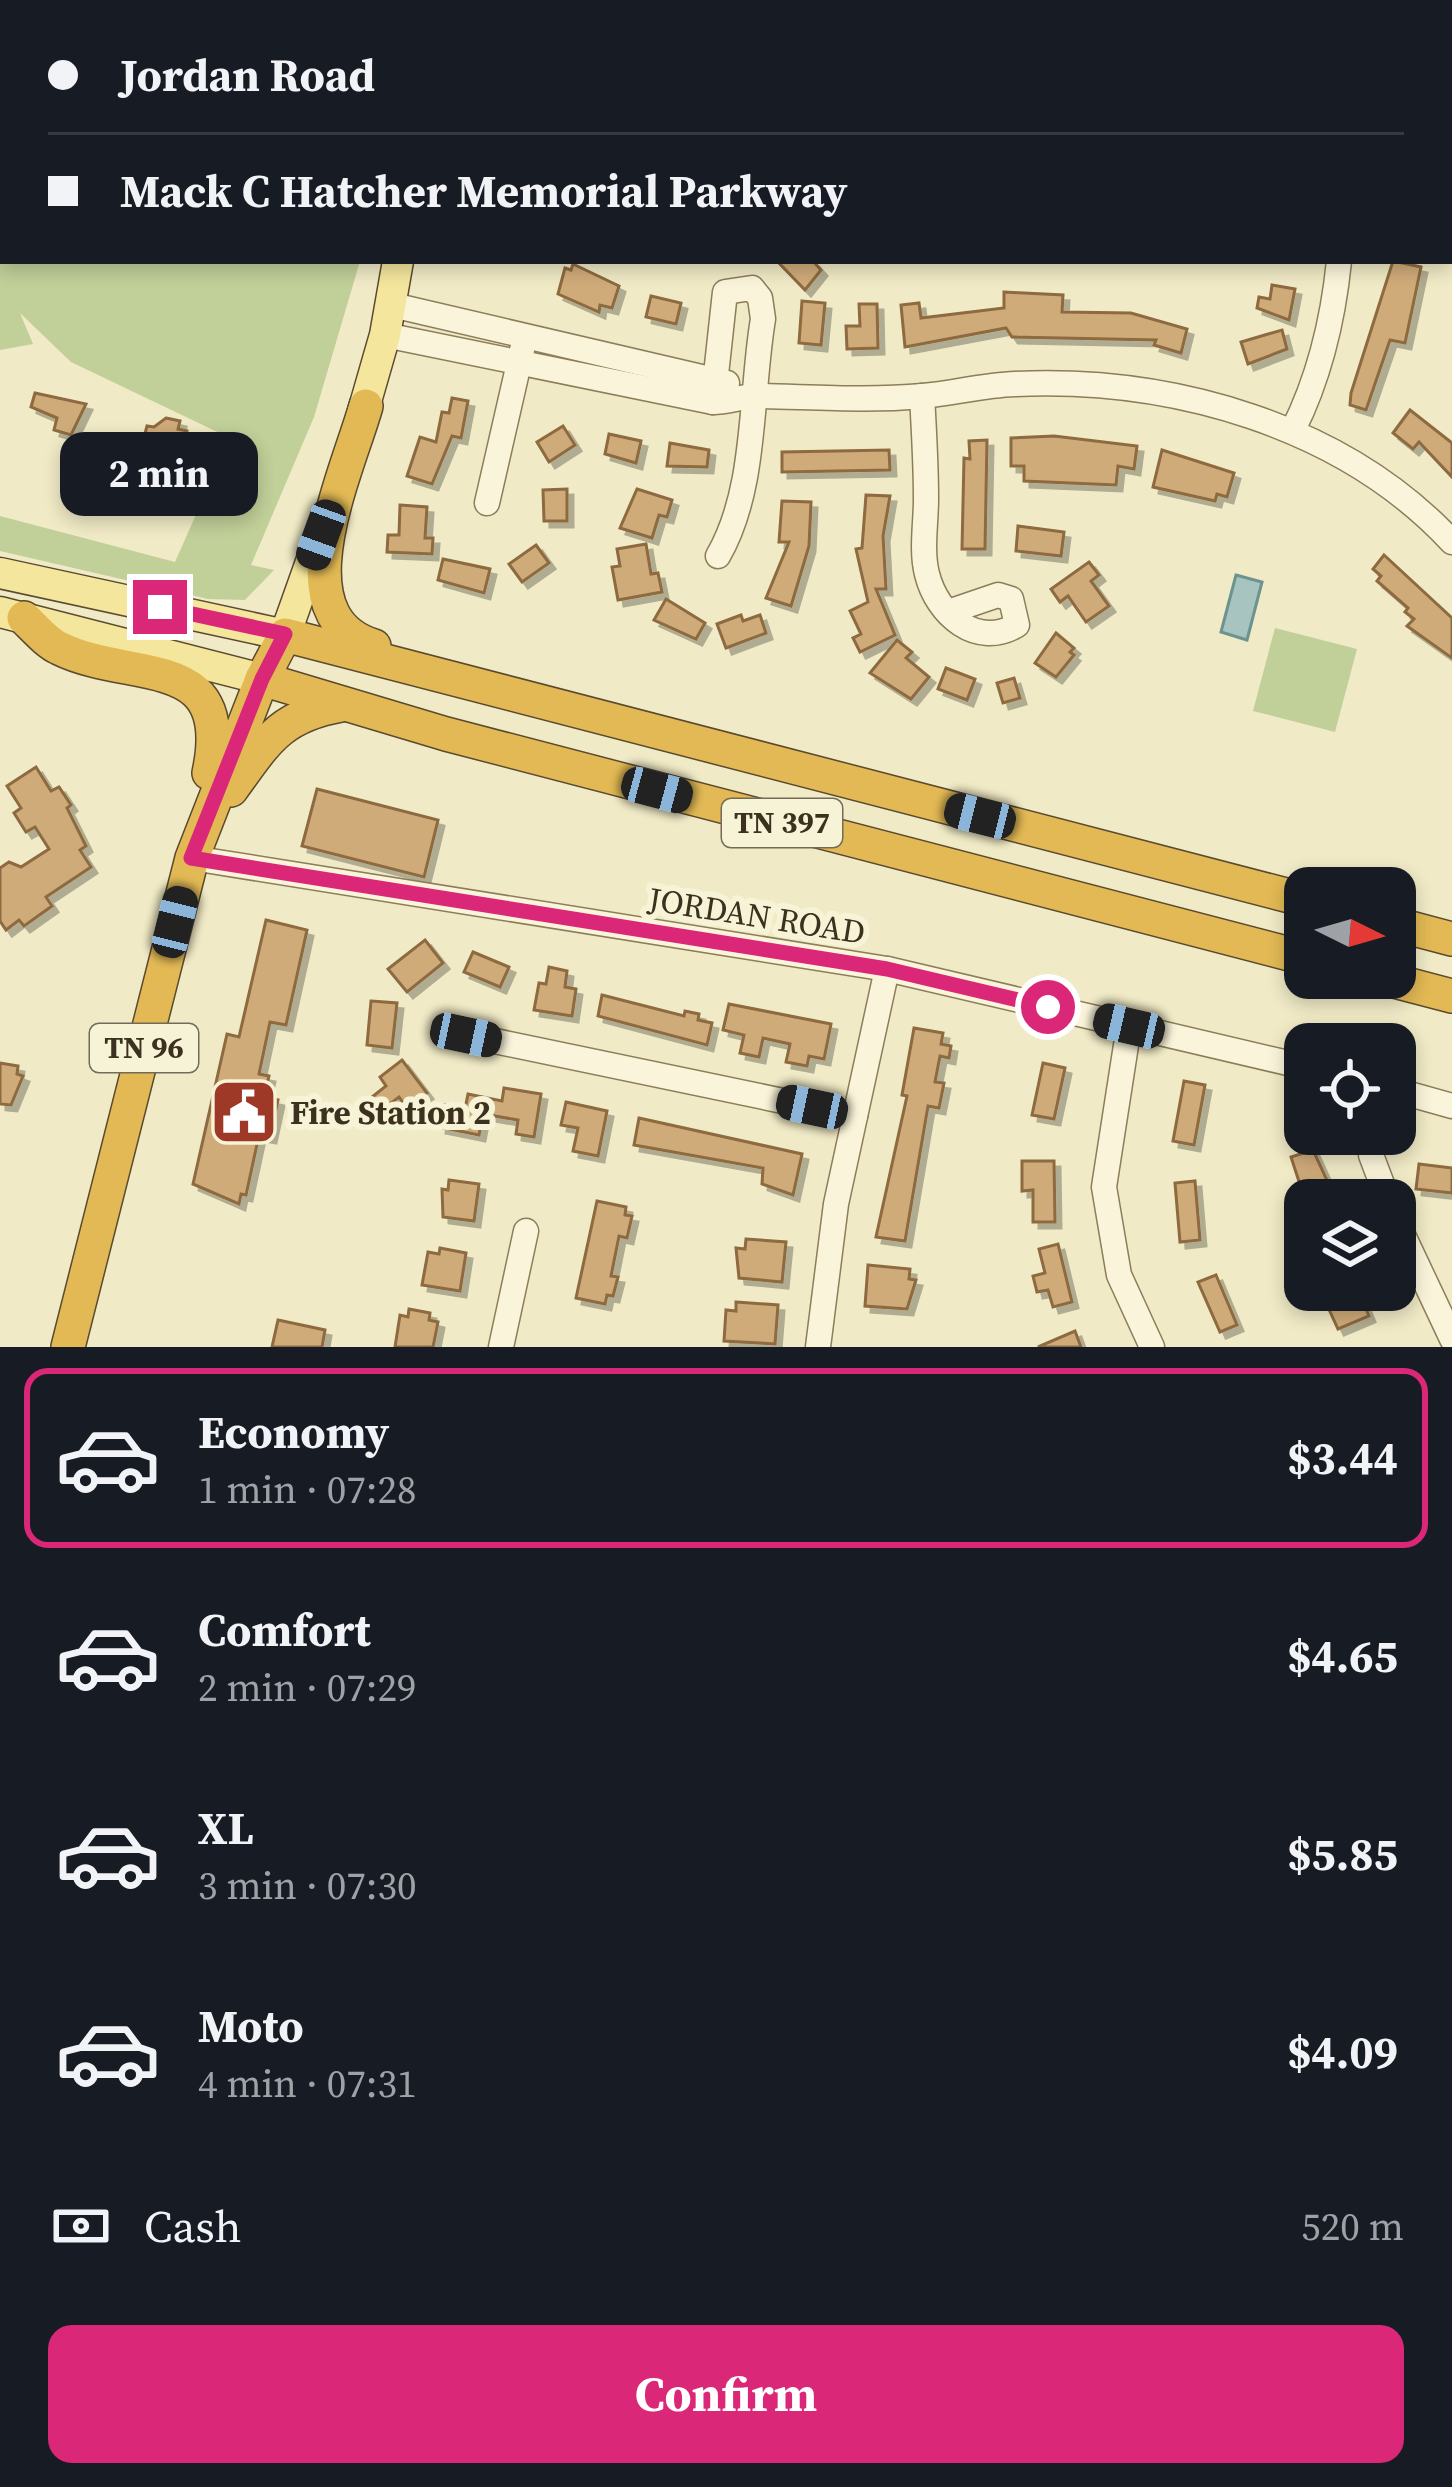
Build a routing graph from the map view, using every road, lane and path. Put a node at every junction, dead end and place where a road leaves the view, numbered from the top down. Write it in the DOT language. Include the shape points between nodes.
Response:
graph roads {
  1 [pos="397,264"];
  2 [pos="1339,264"];
  3 [pos="386,319"];
  4 [pos="525,336"];
  5 [pos="519,363"];
  6 [pos="714,390"];
  7 [pos="751,395"];
  8 [pos="922,396"];
  9 [pos="366,406"];
  10 [pos="1294,430"];
  11 [pos="487,503"];
  12 [pos="1452,542"];
  13 [pos="718,556"];
  14 [pos="0,573"];
  15 [pos="948,612"];
  16 [pos="12,615"];
  17 [pos="285,634"];
  18 [pos="262,679"];
  19 [pos="344,704"];
  20 [pos="562,706"];
  21 [pos="196,844"];
  22 [pos="1284,895"];
  23 [pos="1416,930"];
  24 [pos="1452,939"];
  25 [pos="1284,952"];
  26 [pos="887,969"];
  27 [pos="1416,987"];
  28 [pos="1452,996"];
  29 [pos="1129,1026"];
  30 [pos="466,1035"];
  31 [pos="1284,1062"];
  32 [pos="1416,1096"];
  33 [pos="1452,1106"];
  34 [pos="855,1116"];
  35 [pos="526,1231"];
  36 [pos="1416,1263"];
  37 [pos="1452,1339"];
  38 [pos="68,1347"];
  39 [pos="501,1347"];
  40 [pos="818,1347"];
  41 [pos="1152,1347"];
  1 -- 3 [label="main road, TN 96"];
  2 -- 10 [label="street" via="1326,345"];
  3 -- 4 [label="street"];
  3 -- 5 [label="street"];
  3 -- 9 [label="main road, TN 96"];
  4 -- 5 [label="street"];
  4 -- 6 [label="street"];
  5 -- 6 [label="street"];
  5 -- 11 [label="street"];
  6 -- 7 [label="street"];
  6 -- 7 [label="street" via="725,292 752,288 763,319"];
  7 -- 8 [label="street"];
  7 -- 13 [label="street" via="744,493"];
  8 -- 10 [label="street" via="1016,384 1089,388 1161,395"];
  8 -- 15 [label="street" via="926,572"];
  9 -- 17 [label="main road, TN 96"];
  9 -- 20 [label="highway" via="325,556 322,589 332,619 358,641 543,690"];
  10 -- 12 [label="street" via="1380,480"];
  14 -- 17 [label="main road, TN 397"];
  16 -- 18 [label="main road, TN 397"];
  16 -- 21 [label="highway" via="57,648 173,677 210,706 215,737"];
  17 -- 18 [label="highway, TN 96"];
  17 -- 20 [label="highway, TN 397"];
  18 -- 19 [label="highway, TN 397"];
  18 -- 21 [label="highway, TN 96"];
  19 -- 21 [label="highway" via="303,713 272,734"];
  19 -- 25 [label="highway, TN 397"];
  20 -- 22 [label="highway, TN 397"];
  21 -- 26 [label="street, JORDAN ROAD"];
  21 -- 38 [label="highway, TN 96"];
  23 -- 24 [label="highway"];
  26 -- 29 [label="street, JORDAN ROAD"];
  26 -- 34 [label="street"];
  27 -- 28 [label="highway"];
  29 -- 31 [label="street, JORDAN ROAD"];
  29 -- 41 [label="street" via="1104,1187 1119,1274"];
  30 -- 34 [label="street"];
  32 -- 33 [label="street"];
  34 -- 40 [label="street"];
  35 -- 39 [label="street"];
  36 -- 37 [label="street"];
}
